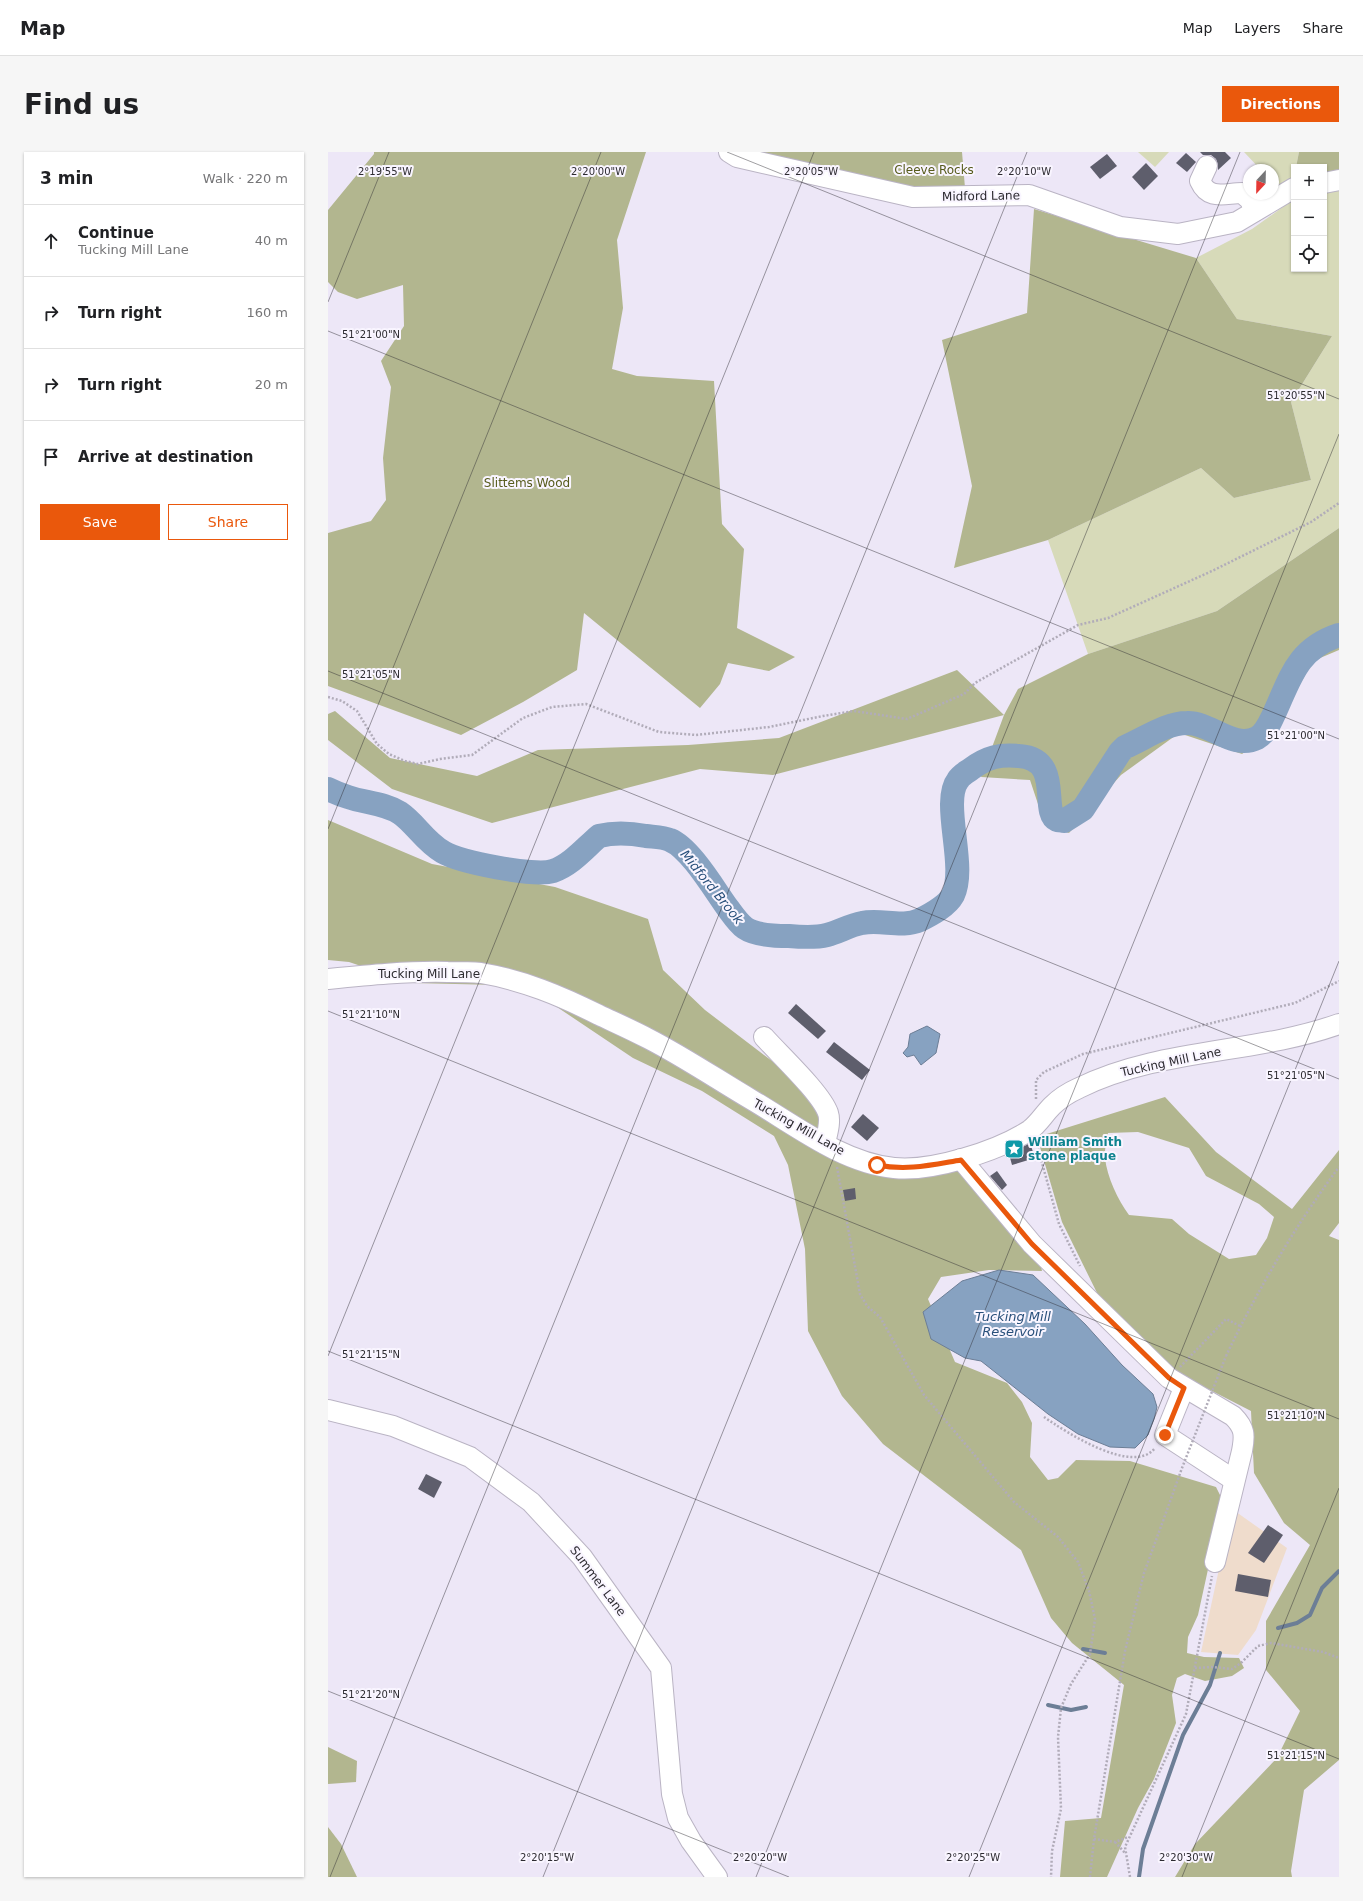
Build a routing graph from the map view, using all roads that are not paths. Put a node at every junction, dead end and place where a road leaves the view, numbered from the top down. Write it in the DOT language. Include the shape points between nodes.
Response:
graph roads {
  1 [pos="729,152"];
  2 [pos="1207,166"];
  3 [pos="1339,180"];
  4 [pos="1327,182"];
  5 [pos="1291,190"];
  6 [pos="1255,211"];
  7 [pos="328,979"];
  8 [pos="1339,1024"];
  9 [pos="764,1037"];
  10 [pos="830,1146"];
  11 [pos="961,1160"];
  12 [pos="1184,1388"];
  13 [pos="328,1410"];
  14 [pos="1234,1480"];
  15 [pos="1215,1562"];
  16 [pos="717,1877"];
  1 -- 6 [label="street, Midford Lane" via="737,157 913,197 1029,195 1120,227 1178,234 1237,222"];
  2 -- 6 [label="street" via="1200,181 1207,191 1219,196 1242,193 1250,200"];
  3 -- 4 [label="street"];
  5 -- 6 [label="street, Midford Lane"];
  7 -- 10 [label="street, Tucking Mill Lane" via="431,972 478,973 521,981 650,1039"];
  8 -- 11 [label="street, Tucking Mill Lane" via="1313,1033 1155,1063 1113,1074 1078,1088 1052,1105 1031,1129 1000,1147"];
  9 -- 10 [label="street" via="819,1097 828,1114"];
  10 -- 11 [label="street, Tucking Mill Lane" via="877,1165 896,1168 918,1168"];
  11 -- 12 [label="street" via="1032,1244 1169,1378"];
  12 -- 14 [label="street" via="1233,1416 1242,1425 1244,1440"];
  12 -- 14 [label="street" via="1165,1435"];
  13 -- 16 [label="street, Summer Lane" via="393,1426 470,1457 531,1502 582,1557 661,1668 672,1794 678,1818"];
  14 -- 15 [label="street"];
}
